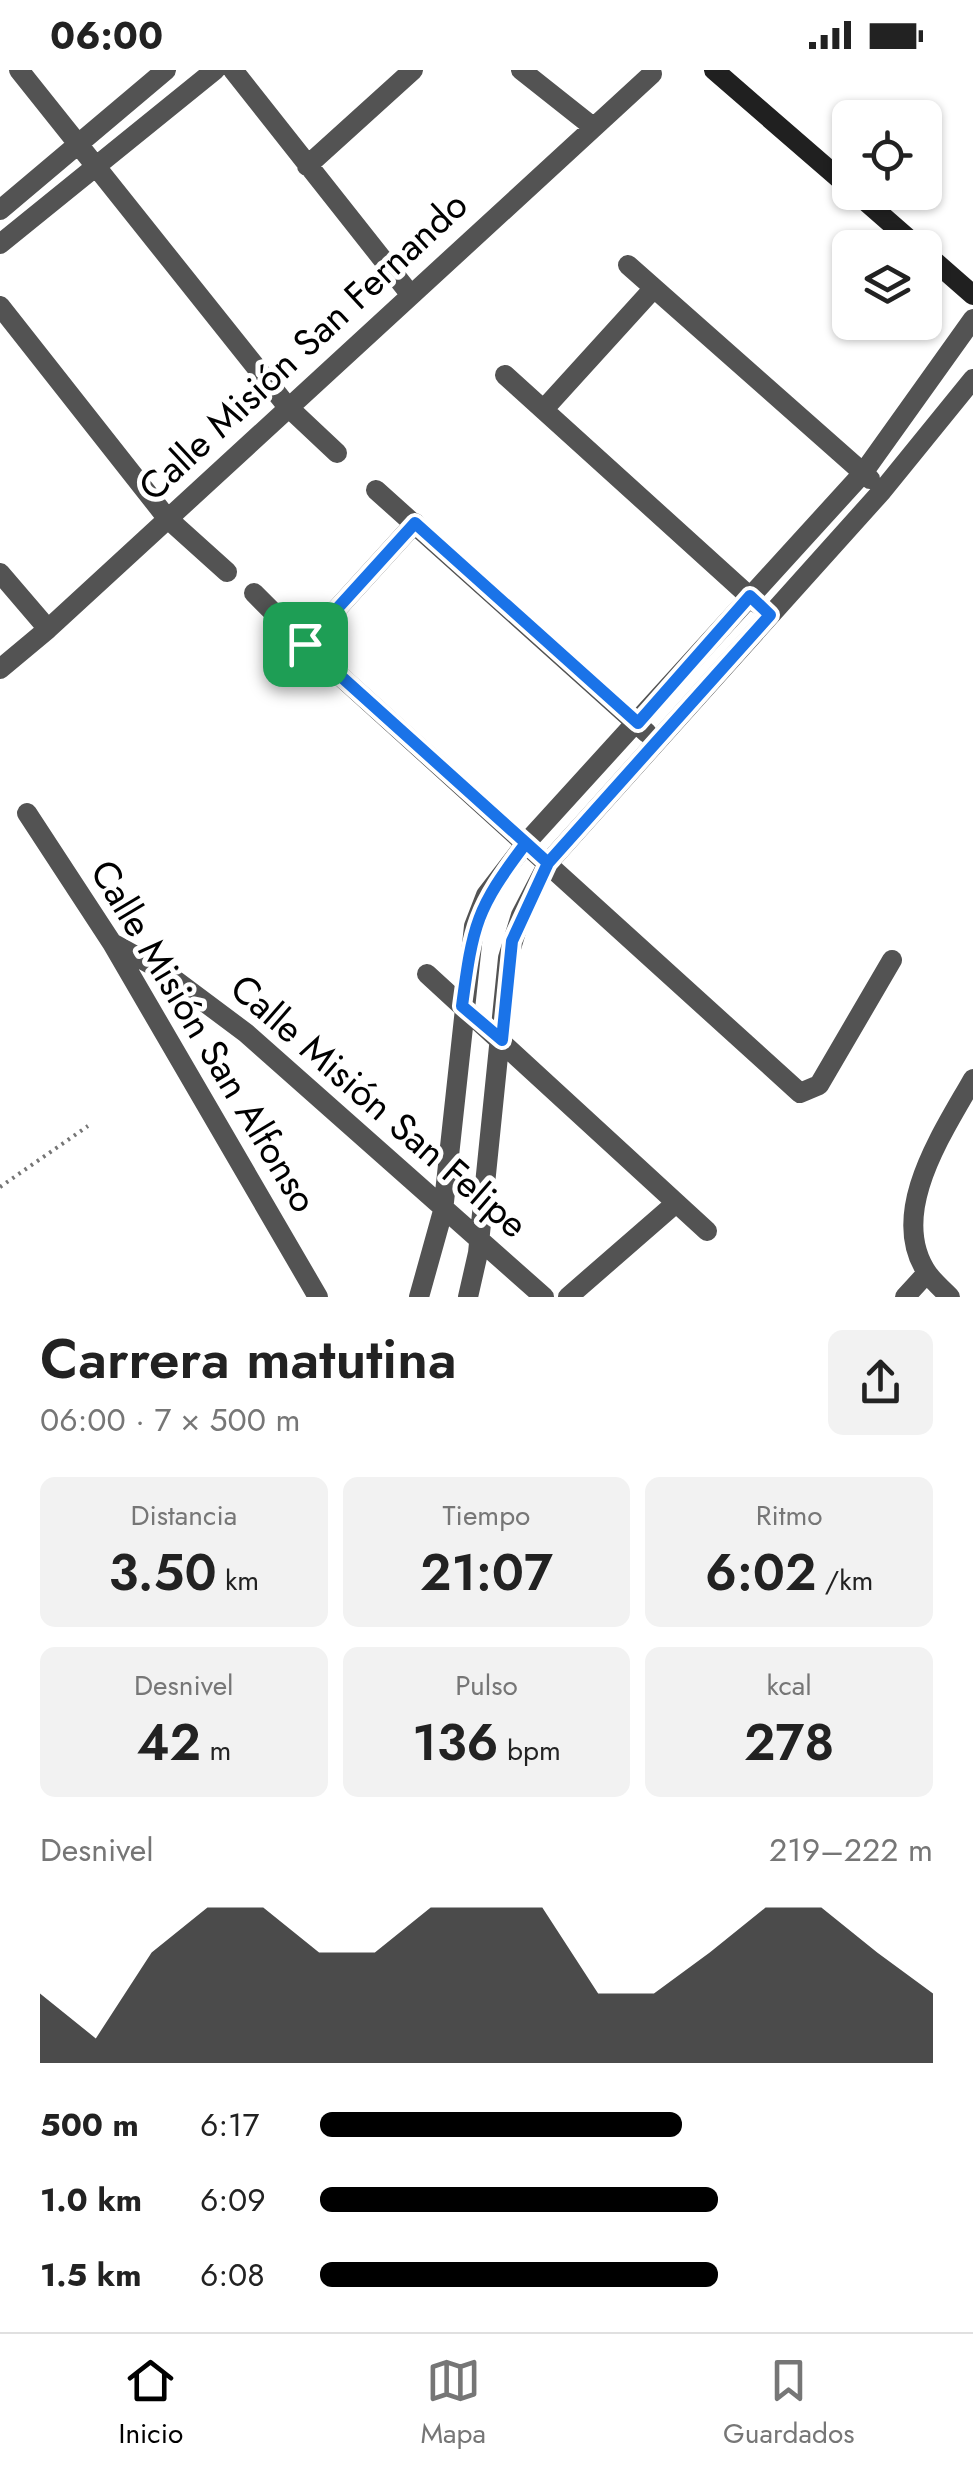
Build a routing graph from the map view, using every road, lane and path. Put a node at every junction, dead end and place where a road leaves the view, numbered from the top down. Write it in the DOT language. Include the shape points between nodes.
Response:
graph roads {
  1 [pos="18,70"];
  2 [pos="166,70"];
  3 [pos="215,70"];
  4 [pos="233,70"];
  5 [pos="412,70"];
  6 [pos="521,70"];
  7 [pos="714,70"];
  8 [pos="652,74"];
  9 [pos="593,126"];
  10 [pos="76,146"];
  11 [pos="307,166"];
  12 [pos="96,168"];
  13 [pos="832,172"];
  14 [pos="0,210"];
  15 [pos="875,210"];
  16 [pos="898,230"];
  17 [pos="0,244"];
  18 [pos="628,266"];
  19 [pos="942,268"];
  20 [pos="654,288"];
  21 [pos="410,294"];
  22 [pos="973,295"];
  23 [pos="0,306"];
  24 [pos="973,319"];
  25 [pos="505,375"];
  26 [pos="973,379"];
  27 [pos="287,406"];
  28 [pos="544,409"];
  29 [pos="337,453"];
  30 [pos="862,473"];
  31 [pos="376,490"];
  32 [pos="882,491"];
  33 [pos="166,518"];
  34 [pos="415,523"];
  35 [pos="227,572"];
  36 [pos="0,573"];
  37 [pos="254,592"];
  38 [pos="750,596"];
  39 [pos="770,615"];
  40 [pos="48,630"];
  41 [pos="305,644"];
  42 [pos="0,668"];
  43 [pos="638,723"];
  44 [pos="656,741"];
  45 [pos="27,813"];
  46 [pos="526,843"];
  47 [pos="548,863"];
  48 [pos="112,944"];
  49 [pos="892,960"];
  50 [pos="426,974"];
  51 [pos="462,1006"];
  52 [pos="502,1040"];
  53 [pos="973,1078"];
  54 [pos="88,1126"];
  55 [pos="0,1188"];
  56 [pos="676,1203"];
  57 [pos="443,1211"];
  58 [pos="708,1231"];
  59 [pos="480,1237"];
  60 [pos="927,1273"];
  61 [pos="318,1297"];
  62 [pos="419,1297"];
  63 [pos="468,1297"];
  64 [pos="544,1297"];
  65 [pos="568,1297"];
  66 [pos="905,1297"];
  67 [pos="950,1297"];
  1 -- 10 [label="street"];
  2 -- 10 [label="street"];
  3 -- 12 [label="street"];
  4 -- 11 [label="street"];
  5 -- 11 [label="street"];
  6 -- 9 [label="street"];
  7 -- 13 [label="street"];
  8 -- 9 [label="street, Calle Misión San Fernando"];
  9 -- 21 [label="street, Calle Misión San Fernando"];
  10 -- 12 [label="street"];
  10 -- 14 [label="street"];
  11 -- 21 [label="street"];
  12 -- 17 [label="street"];
  12 -- 27 [label="street"];
  15 -- 16 [label="street"];
  18 -- 20 [label="street"];
  19 -- 22 [label="street"];
  20 -- 28 [label="street"];
  20 -- 30 [label="street"];
  21 -- 27 [label="street, Calle Misión San Fernando"];
  23 -- 33 [label="street"];
  24 -- 30 [label="street"];
  25 -- 28 [label="street"];
  26 -- 32 [label="street"];
  27 -- 29 [label="street"];
  27 -- 33 [label="street, Calle Misión San Fernando"];
  28 -- 38 [label="street"];
  30 -- 32 [label="street"];
  30 -- 38 [label="street"];
  31 -- 34 [label="street"];
  32 -- 39 [label="street"];
  33 -- 35 [label="street"];
  33 -- 40 [label="street, Calle Misión San Fernando"];
  34 -- 41 [label="street"];
  34 -- 43 [label="street"];
  36 -- 40 [label="street"];
  37 -- 41 [label="street"];
  38 -- 39 [label="street"];
  38 -- 43 [label="street"];
  39 -- 44 [label="street"];
  40 -- 42 [label="street, Calle Misión San Fernando"];
  41 -- 46 [label="street"];
  43 -- 44 [label="street"];
  43 -- 46 [label="street"];
  44 -- 47 [label="street"];
  45 -- 48 [label="street, Calle Misión San Alfonso"];
  46 -- 47 [label="street"];
  46 -- 51 [label="street" via="486,895 474,926"];
  47 -- 49 [label="street" via="800,1093 810,1092"];
  47 -- 52 [label="street" via="512,941"];
  48 -- 57 [label="street, Calle Misión San Felipe" via="163,971 246,1033"];
  48 -- 61 [label="street, Calle Misión San Alfonso"];
  50 -- 51 [label="street"];
  51 -- 52 [label="street"];
  51 -- 57 [label="street"];
  52 -- 56 [label="street"];
  52 -- 59 [label="street"];
  53 -- 60 [label="street" via="916,1198 914,1227"];
  54 -- 55 [label="path"];
  56 -- 58 [label="street"];
  56 -- 65 [label="street"];
  57 -- 59 [label="street, Calle Misión San Felipe"];
  57 -- 62 [label="street"];
  59 -- 63 [label="street"];
  59 -- 64 [label="street, Calle Misión San Felipe"];
  60 -- 66 [label="street"];
  60 -- 67 [label="street"];
}
